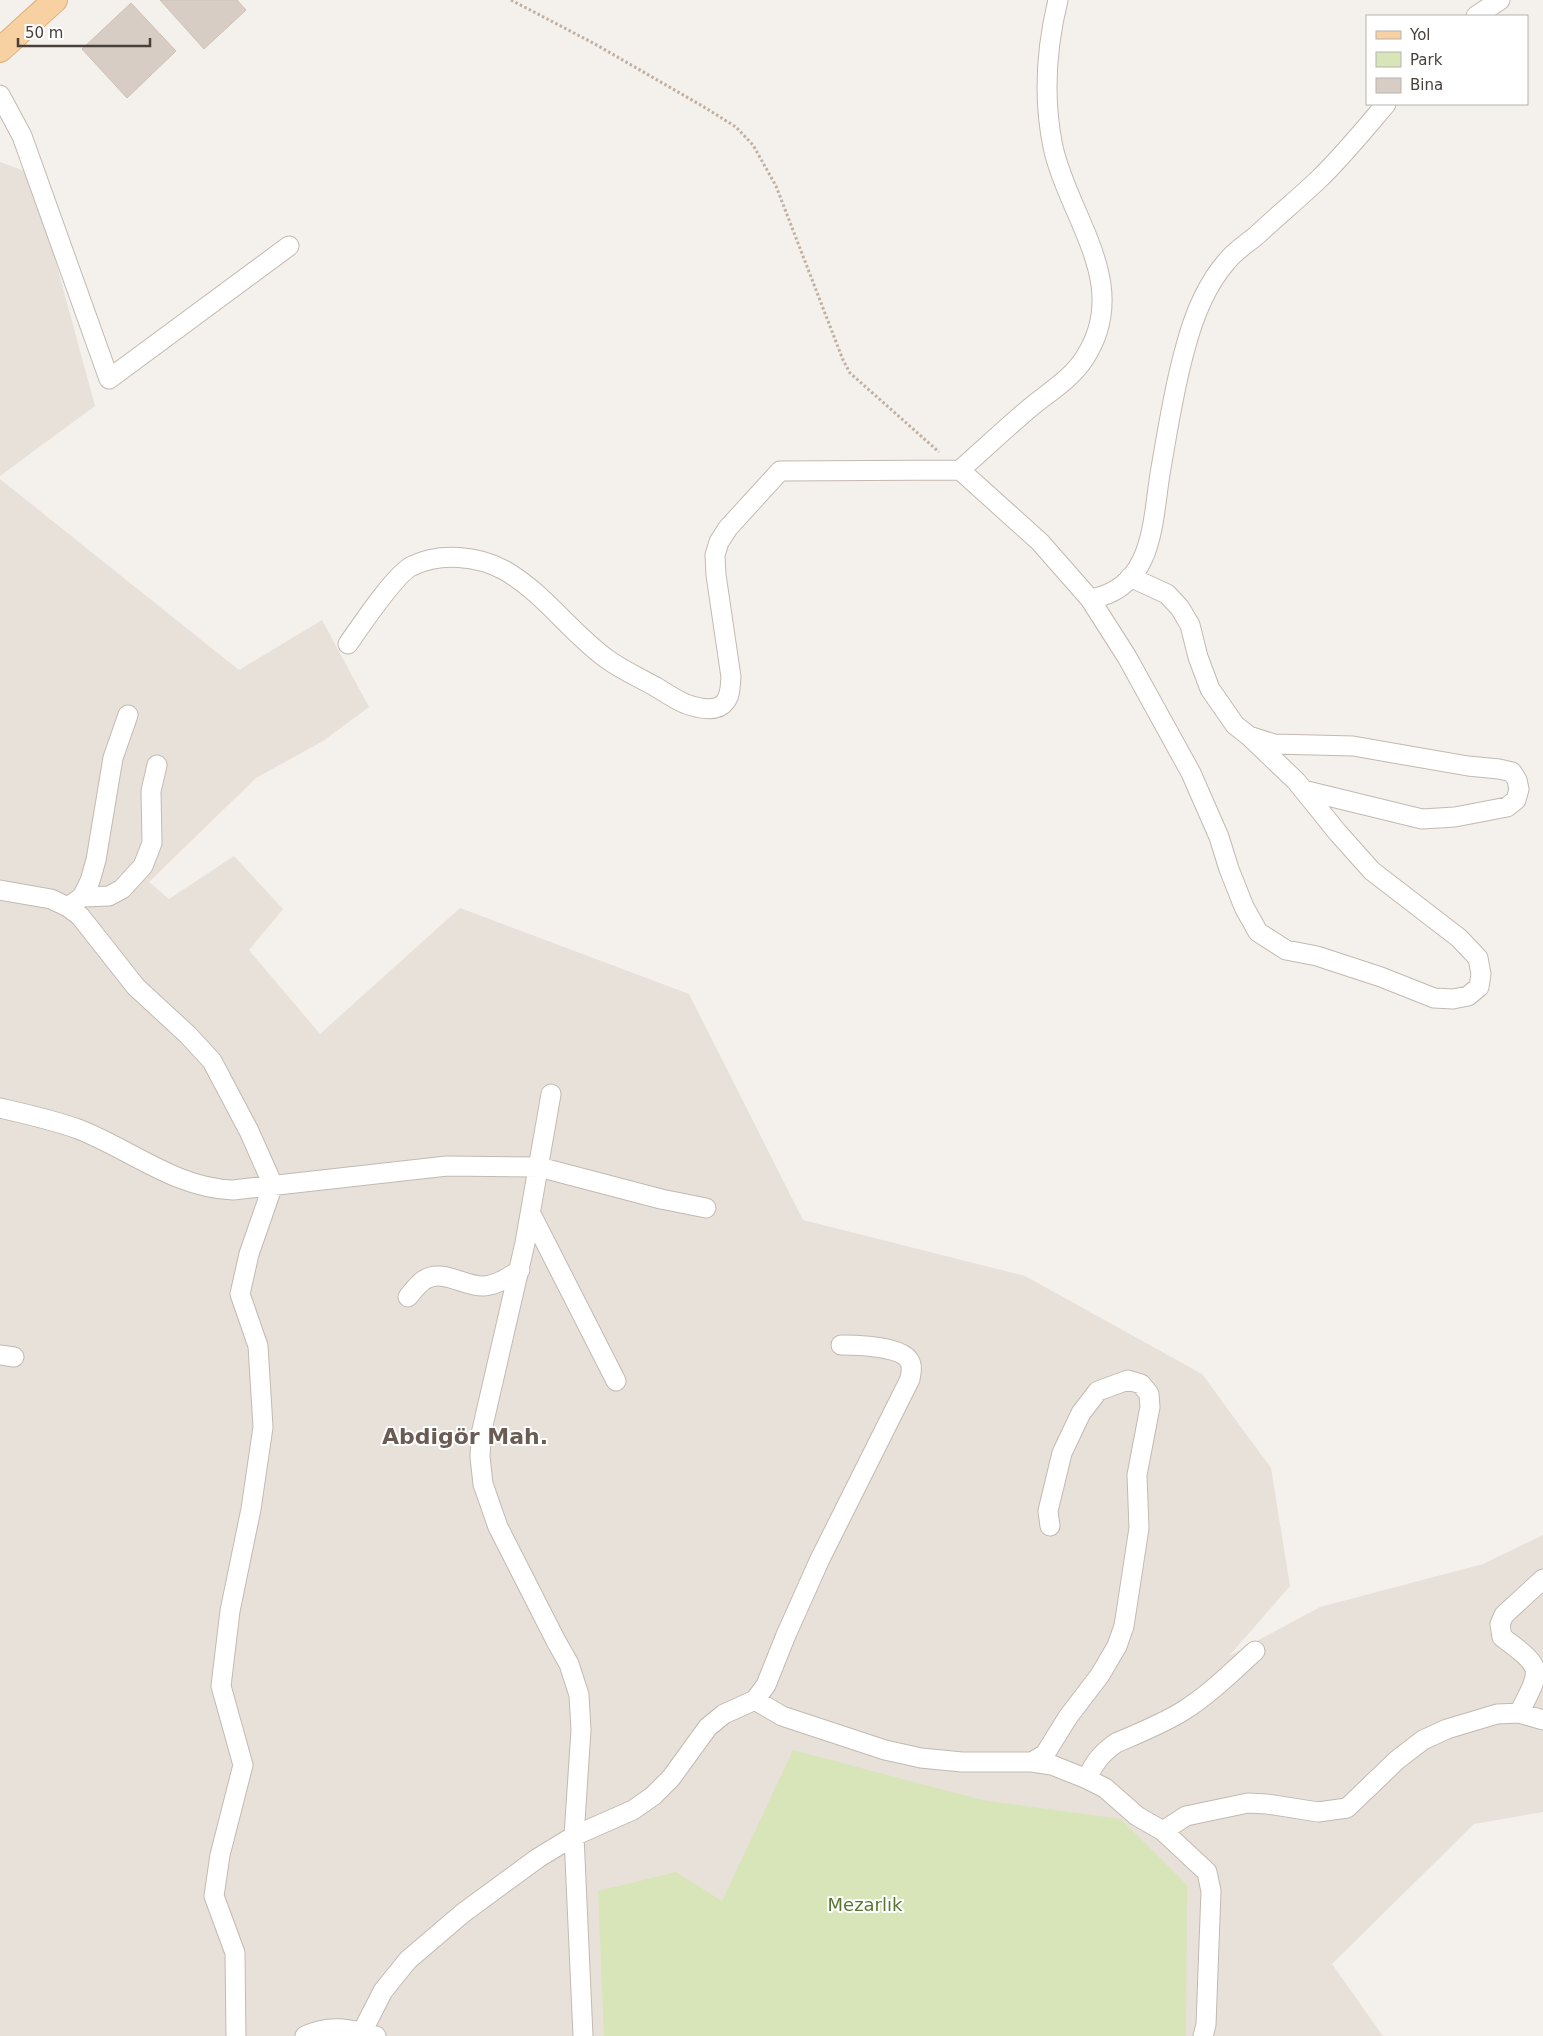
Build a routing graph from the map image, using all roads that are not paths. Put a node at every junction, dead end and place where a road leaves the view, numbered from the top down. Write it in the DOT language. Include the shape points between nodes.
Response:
graph roads {
  1 [pos="54,0"];
  2 [pos="1058,0"];
  3 [pos="1500,0"];
  4 [pos="1478,15"];
  5 [pos="0,50"];
  6 [pos="0,95"];
  7 [pos="1385,105"];
  8 [pos="289,246"];
  9 [pos="960,470"];
  10 [pos="1130,577"];
  11 [pos="1090,599"];
  12 [pos="348,644"];
  13 [pos="128,715"];
  14 [pos="1249,736"];
  15 [pos="157,765"];
  16 [pos="1303,790"];
  17 [pos="0,890"];
  18 [pos="75,902"];
  19 [pos="551,1094"];
  20 [pos="0,1108"];
  21 [pos="539,1167"];
  22 [pos="273,1185"];
  23 [pos="706,1208"];
  24 [pos="531,1214"];
  25 [pos="520,1270"];
  26 [pos="408,1296"];
  27 [pos="841,1345"];
  28 [pos="616,1381"];
  29 [pos="1050,1526"];
  30 [pos="1543,1579"];
  31 [pos="1255,1650"];
  32 [pos="755,1700"];
  33 [pos="1519,1713"];
  34 [pos="1543,1720"];
  35 [pos="1032,1762"];
  36 [pos="1088,1779"];
  37 [pos="1163,1831"];
  38 [pos="574,1836"];
  39 [pos="369,2034"];
  40 [pos="236,2036"];
  41 [pos="305,2036"];
  42 [pos="583,2036"];
  43 [pos="1203,2036"];
  1 -- 5 [label="main road"];
  2 -- 9 [label="street" via="1047,66 1050,126 1058,167 1100,273 1102,316 1092,346 1074,373"];
  3 -- 4 [label="street"];
  6 -- 8 [label="street" via="22,136 109,379"];
  7 -- 10 [label="street" via="1318,180 1228,260 1210,283 1185,348 1164,446 1152,533 1146,553"];
  9 -- 11 [label="street" via="1040,542"];
  9 -- 12 [label="street" via="780,471 719,542 716,575 731,677 730,694 718,708 686,704 608,660 524,583 482,562 457,557 411,566 393,584"];
  10 -- 11 [label="street" via="1105,596"];
  10 -- 14 [label="street" via="1167,594 1180,608 1190,625 1210,689 1235,725"];
  11 -- 16 [label="street" via="1127,657 1191,773 1244,907 1258,932 1286,950 1317,956 1434,998 1468,996 1479,986 1478,958 1459,938 1372,871"];
  13 -- 18 [label="street" via="113,758 90,882"];
  14 -- 16 [label="street"];
  14 -- 16 [label="street" via="1274,744 1353,746 1499,769 1512,772 1519,789 1516,800 1507,807 1422,820"];
  15 -- 18 [label="street" via="151,791 152,843 142,866 122,889 109,896"];
  17 -- 18 [label="street"];
  18 -- 22 [label="street" via="80,916 136,987 212,1061"];
  19 -- 21 [label="street"];
  20 -- 22 [label="street" via="78,1129 187,1183 213,1190"];
  21 -- 22 [label="street" via="447,1166"];
  21 -- 23 [label="street"];
  21 -- 24 [label="street"];
  22 -- 40 [label="street" via="249,1254 240,1294 258,1346 263,1427 252,1510 230,1611 221,1686 243,1765 220,1855 214,1896 235,1953"];
  24 -- 25 [label="street"];
  24 -- 28 [label="street"];
  25 -- 26 [label="street" via="485,1286 437,1276 425,1280"];
  25 -- 38 [label="street" via="481,1434 480,1457 483,1484 498,1527 569,1664 579,1695 581,1730"];
  27 -- 32 [label="street" via="862,1345 896,1352 909,1359 912,1366 910,1380 820,1559 766,1685"];
  29 -- 35 [label="street" via="1048,1511 1062,1453 1082,1413 1098,1391 1128,1380 1141,1384 1149,1394 1150,1407 1137,1475 1138,1528 1124,1626 1118,1646 1100,1675 1045,1754"];
  30 -- 33 [label="street" via="1504,1615 1500,1624 1502,1637 1533,1660 1538,1672 1536,1683"];
  31 -- 36 [label="street" via="1184,1710 1116,1743 1093,1764"];
  32 -- 35 [label="street" via="782,1716 885,1750 962,1762"];
  32 -- 38 [label="street" via="724,1714 708,1727 671,1778 653,1796 634,1810"];
  33 -- 34 [label="street"];
  33 -- 37 [label="street" via="1497,1714 1470,1721 1423,1740 1347,1808 1318,1812 1248,1803 1186,1816"];
  35 -- 36 [label="street" via="1052,1765"];
  36 -- 37 [label="street"];
  37 -- 43 [label="street" via="1207,1872 1211,1891"];
  38 -- 39 [label="street" via="463,1913 408,1960 383,1990"];
  38 -- 42 [label="street"];
  39 -- 41 [label="street" via="342,2028 319,2029"];
}
